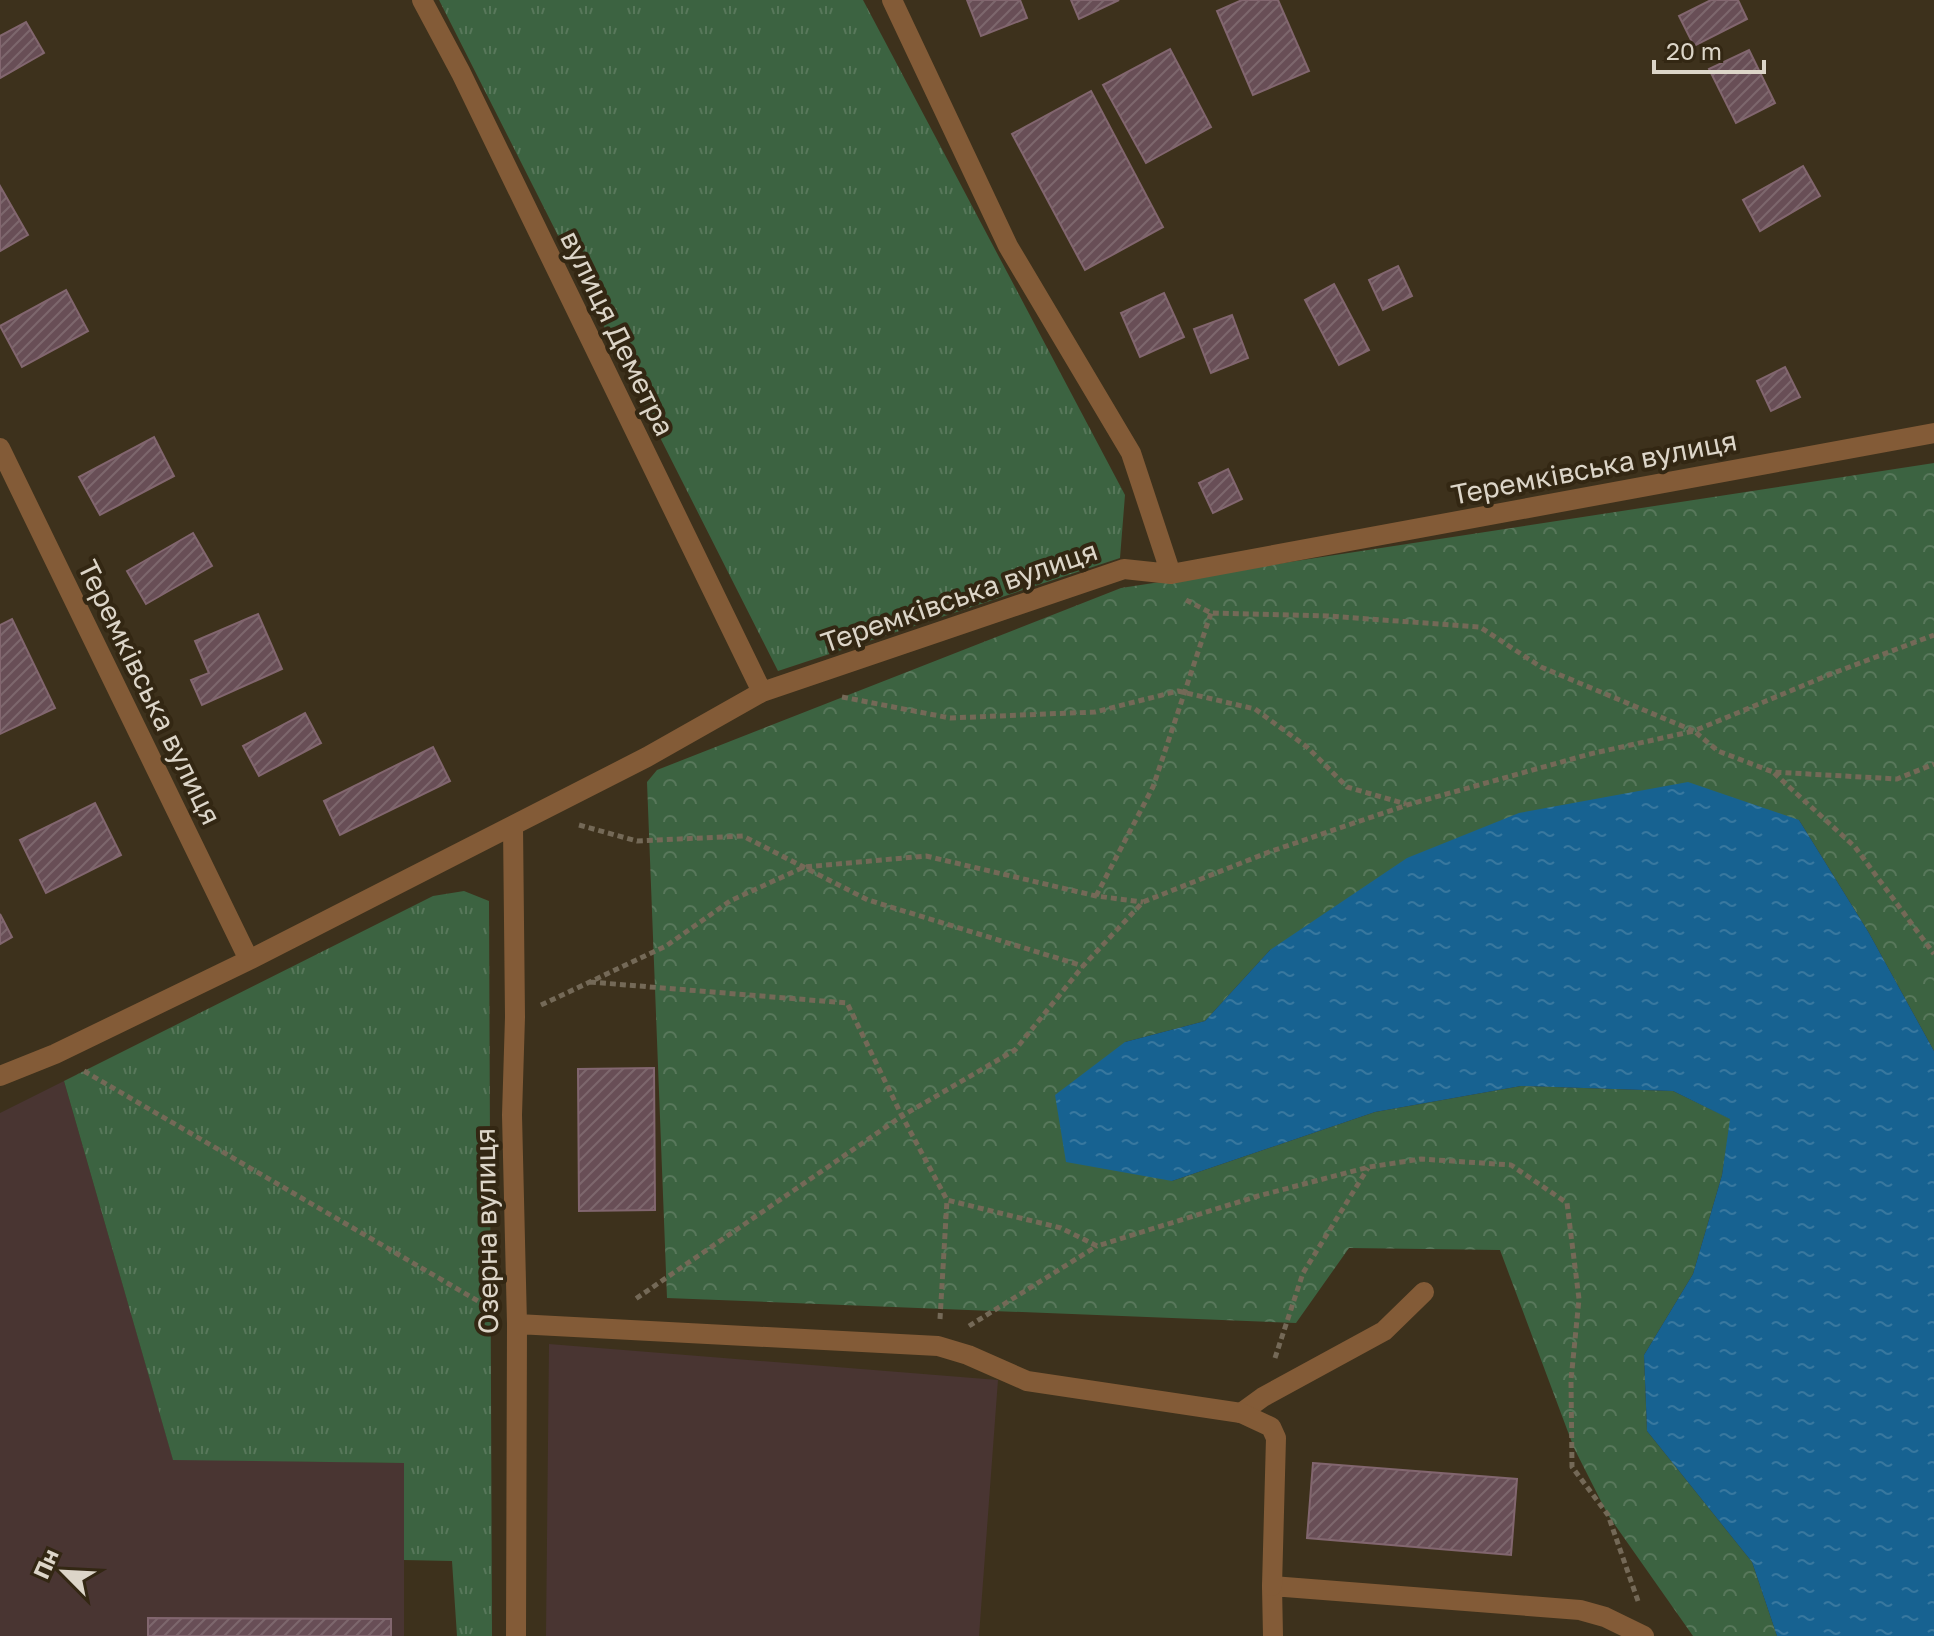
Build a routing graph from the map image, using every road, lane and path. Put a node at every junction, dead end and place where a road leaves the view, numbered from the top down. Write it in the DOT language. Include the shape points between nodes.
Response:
graph roads {
  1 [pos="422,0"];
  2 [pos="892,0"];
  3 [pos="1934,433"];
  4 [pos="0,448"];
  5 [pos="1172,584"];
  6 [pos="1211,613"];
  7 [pos="1934,635"];
  8 [pos="772,688"];
  9 [pos="1185,693"];
  10 [pos="1694,731"];
  11 [pos="1934,764"];
  12 [pos="1773,772"];
  13 [pos="1407,805"];
  14 [pos="537,813"];
  15 [pos="513,826"];
  16 [pos="804,867"];
  17 [pos="1096,896"];
  18 [pos="1143,902"];
  19 [pos="1934,954"];
  20 [pos="249,960"];
  21 [pos="1083,966"];
  22 [pos="590,982"];
  23 [pos="515,1017"];
  24 [pos="55,1054"];
  25 [pos="0,1076"];
  26 [pos="902,1116"];
  27 [pos="1369,1167"];
  28 [pos="947,1200"];
  29 [pos="1097,1246"];
  30 [pos="1424,1292"];
  31 [pos="517,1324"];
  32 [pos="593,1328"];
  33 [pos="938,1346"];
  34 [pos="1263,1397"];
  35 [pos="1241,1413"];
  36 [pos="1272,1586"];
  37 [pos="1639,1606"];
  38 [pos="516,1636"];
  39 [pos="1273,1636"];
  40 [pos="1644,1636"];
  1 -- 8 [label="street, вулиця Деметра"];
  2 -- 5 [label="street" via="1008,246 1131,453"];
  3 -- 5 [label="street, Теремківська вулиця"];
  4 -- 20 [label="street, Теремківська вулиця"];
  5 -- 6 [label="path"];
  5 -- 8 [label="street, Теремківська вулиця" via="1124,569"];
  6 -- 9 [label="path"];
  6 -- 10 [label="path" via="1480,627 1541,667"];
  7 -- 10 [label="path"];
  8 -- 9 [label="path" via="950,718 1095,712"];
  8 -- 14 [label="street, Теремківська вулиця"];
  9 -- 13 [label="path" via="1255,709 1307,747 1347,787"];
  9 -- 17 [label="path" via="1153,787"];
  10 -- 12 [label="path" via="1718,751"];
  10 -- 13 [label="path"];
  11 -- 12 [label="path" via="1897,779"];
  12 -- 19 [label="path" via="1855,847"];
  13 -- 18 [label="path"];
  14 -- 15 [label="street, Теремківська вулиця"];
  14 -- 16 [label="path" via="637,841 743,836"];
  15 -- 20 [label="street, Теремківська вулиця"];
  15 -- 23 [label="street, Озерна вулиця"];
  16 -- 17 [label="path" via="926,856"];
  16 -- 21 [label="path" via="868,900"];
  16 -- 22 [label="path" via="730,901 666,946"];
  17 -- 18 [label="path"];
  18 -- 21 [label="path"];
  20 -- 24 [label="street, Теремківська вулиця"];
  21 -- 26 [label="path" via="1015,1050"];
  22 -- 23 [label="path"];
  22 -- 26 [label="path" via="847,1003"];
  23 -- 31 [label="street, Озерна вулиця"];
  24 -- 25 [label="street, Теремківська вулиця"];
  24 -- 31 [label="path"];
  26 -- 28 [label="path"];
  26 -- 32 [label="path"];
  27 -- 29 [label="path"];
  27 -- 34 [label="path" via="1303,1273"];
  27 -- 37 [label="path" via="1421,1159 1511,1165 1567,1203 1579,1299 1571,1380 1572,1467 1608,1515"];
  28 -- 29 [label="path" via="1061,1228"];
  28 -- 33 [label="path"];
  29 -- 33 [label="path"];
  30 -- 34 [label="street" via="1384,1331"];
  31 -- 32 [label="street"];
  31 -- 38 [label="street, Озерна вулиця"];
  32 -- 33 [label="street"];
  33 -- 35 [label="street" via="1027,1381"];
  34 -- 35 [label="street"];
  35 -- 36 [label="street" via="1271,1427 1276,1438"];
  36 -- 39 [label="street"];
  36 -- 40 [label="street" via="1580,1610"];
}
